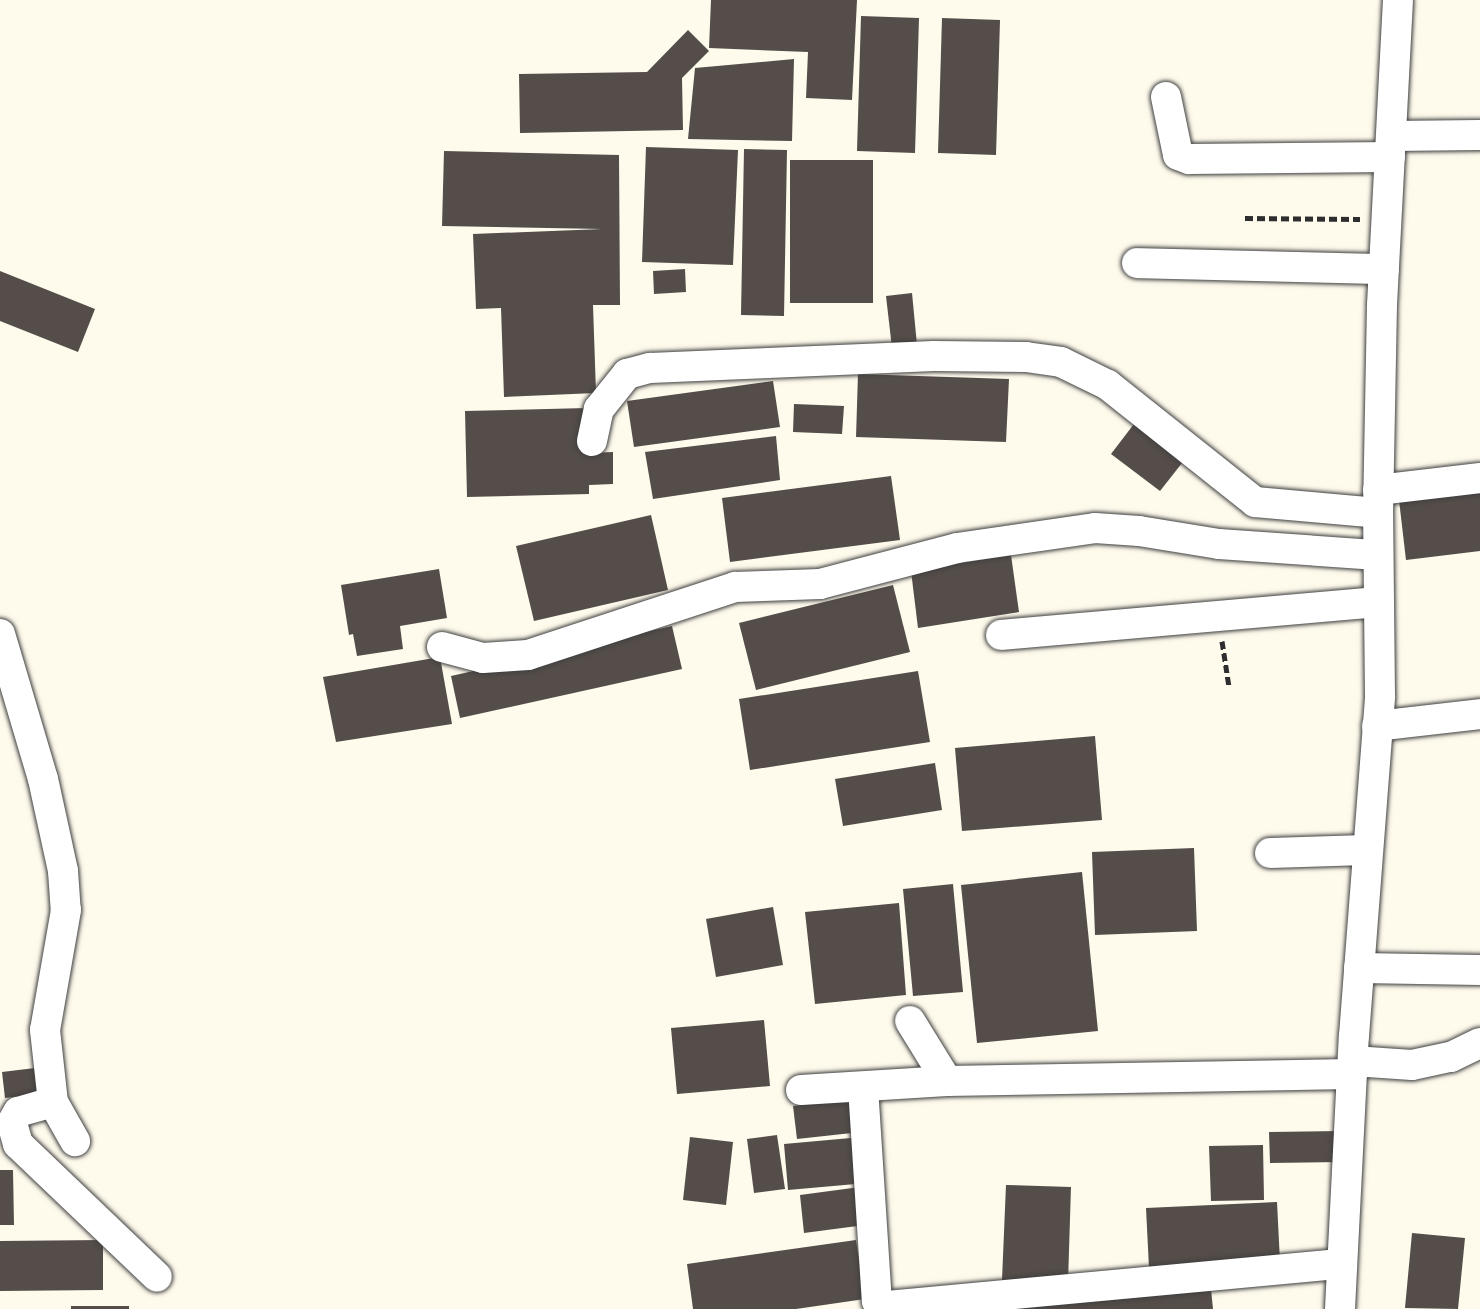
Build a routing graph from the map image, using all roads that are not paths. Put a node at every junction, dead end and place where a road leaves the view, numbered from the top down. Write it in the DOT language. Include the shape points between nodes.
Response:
graph roads {
  1 [pos="1398,0"];
  2 [pos="1166,97"];
  3 [pos="1480,135"];
  4 [pos="1391,147"];
  5 [pos="1137,263"];
  6 [pos="1384,269"];
  7 [pos="592,441"];
  8 [pos="1480,478"];
  9 [pos="1378,502"];
  10 [pos="1378,555"];
  11 [pos="1378,602"];
  12 [pos="0,634"];
  13 [pos="1001,635"];
  14 [pos="442,647"];
  15 [pos="1480,714"];
  16 [pos="1377,726"];
  17 [pos="1366,850"];
  18 [pos="1270,853"];
  19 [pos="1359,968"];
  20 [pos="1480,970"];
  21 [pos="910,1021"];
  22 [pos="1480,1043"];
  23 [pos="1352,1068"];
  24 [pos="947,1081"];
  25 [pos="863,1087"];
  26 [pos="801,1090"];
  27 [pos="53,1102"];
  28 [pos="75,1141"];
  29 [pos="1341,1264"];
  30 [pos="157,1277"];
  31 [pos="1340,1309"];
  1 -- 4 [label="street"];
  2 -- 4 [label="street" via="1178,155 1189,159"];
  3 -- 4 [label="street"];
  4 -- 6 [label="street"];
  5 -- 6 [label="street"];
  6 -- 9 [label="street"];
  7 -- 9 [label="street" via="599,409 627,374 650,368 1026,357 1061,362 1108,385 1255,502"];
  8 -- 9 [label="street"];
  9 -- 10 [label="street"];
  10 -- 11 [label="street"];
  10 -- 14 [label="street" via="1219,544 1095,528 957,548 820,584 735,587 528,655 483,658"];
  11 -- 13 [label="street"];
  11 -- 16 [label="street"];
  12 -- 27 [label="street" via="43,779 63,871 66,910 45,1030"];
  15 -- 16 [label="street"];
  16 -- 17 [label="street"];
  17 -- 18 [label="street"];
  17 -- 19 [label="street"];
  19 -- 20 [label="street"];
  19 -- 23 [label="street"];
  21 -- 24 [label="street"];
  22 -- 23 [label="street" via="1451,1057 1412,1065"];
  23 -- 24 [label="street"];
  23 -- 29 [label="street"];
  24 -- 25 [label="street"];
  25 -- 26 [label="street"];
  25 -- 29 [label="street" via="877,1301 886,1306"];
  27 -- 28 [label="street"];
  27 -- 30 [label="street" via="18,1112 12,1123 18,1144"];
  29 -- 31 [label="street"];
}
